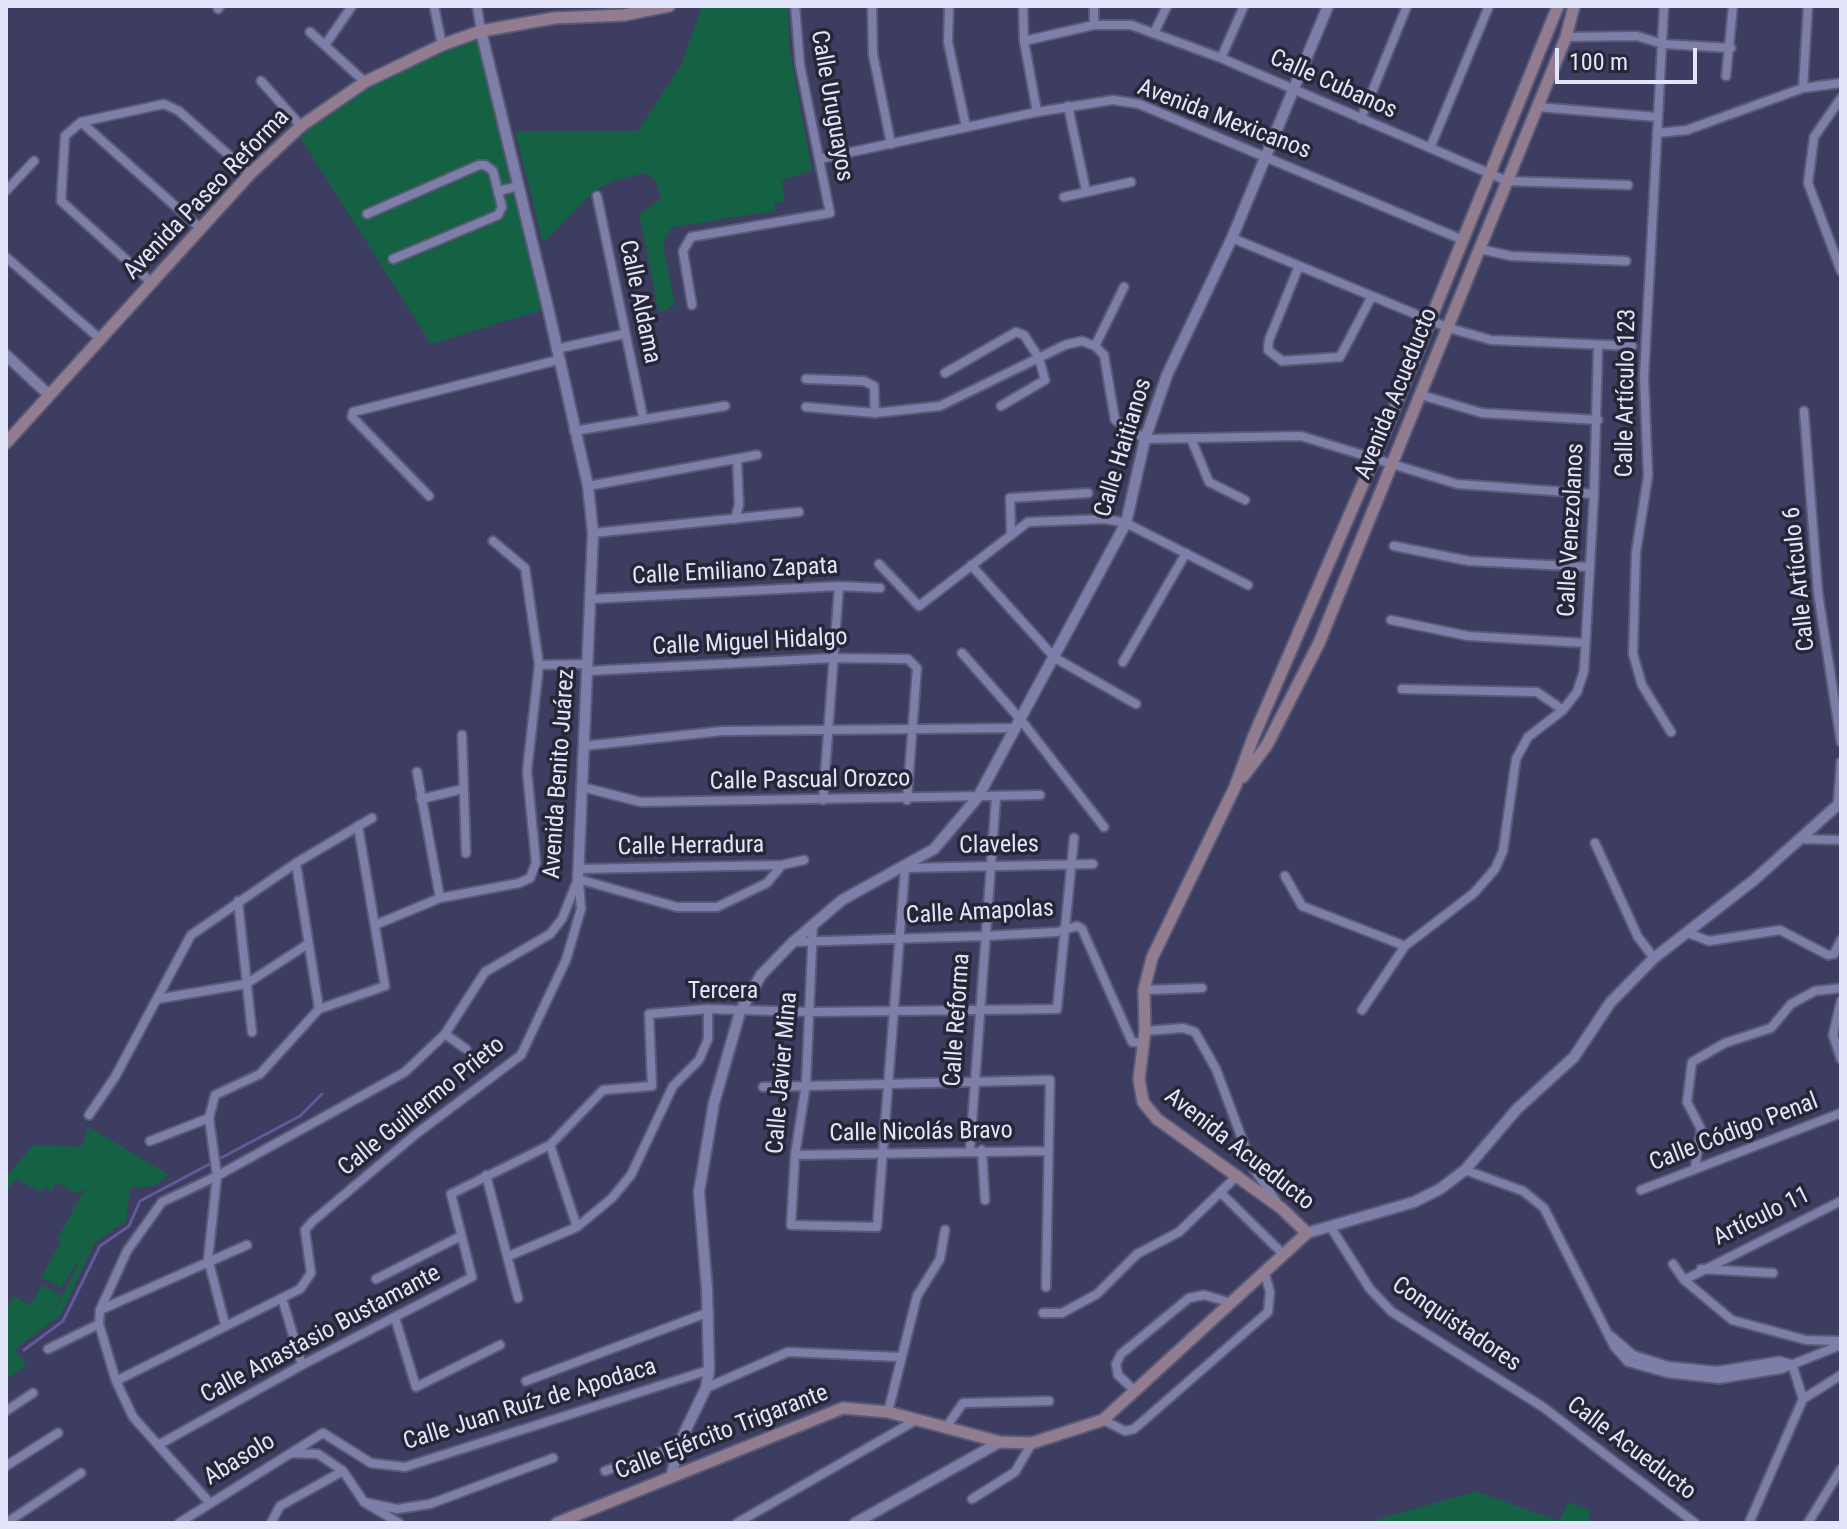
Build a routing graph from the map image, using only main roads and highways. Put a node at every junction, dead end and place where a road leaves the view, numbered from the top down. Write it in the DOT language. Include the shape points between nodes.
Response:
graph roads {
  1 [pos="669,6"];
  2 [pos="1558,6"];
  3 [pos="1574,6"];
  4 [pos="624,11"];
  5 [pos="553,12"];
  6 [pos="6,443"];
  7 [pos="1235,787"];
  8 [pos="1307,1233"];
  9 [pos="557,1523"];
  1 -- 4 [label="main road, Avenida Paseo Reforma"];
  2 -- 7 [label="main road, Avenida Acueducto"];
  3 -- 7 [label="main road, Avenida Acueducto" via="1538,107 1319,643 1267,745"];
  4 -- 5 [label="main road, Avenida Paseo Reforma"];
  5 -- 6 [label="main road, Avenida Paseo Reforma" via="442,45 365,82 301,126 250,174"];
  7 -- 8 [label="main road, Avenida Acueducto" via="1152,958 1144,990 1139,1079 1143,1102 1157,1119 1238,1175"];
  8 -- 9 [label="main road, Calle Ejército Trigarante" via="1103,1420 1032,1443 1000,1442 888,1412 843,1408"];
}
